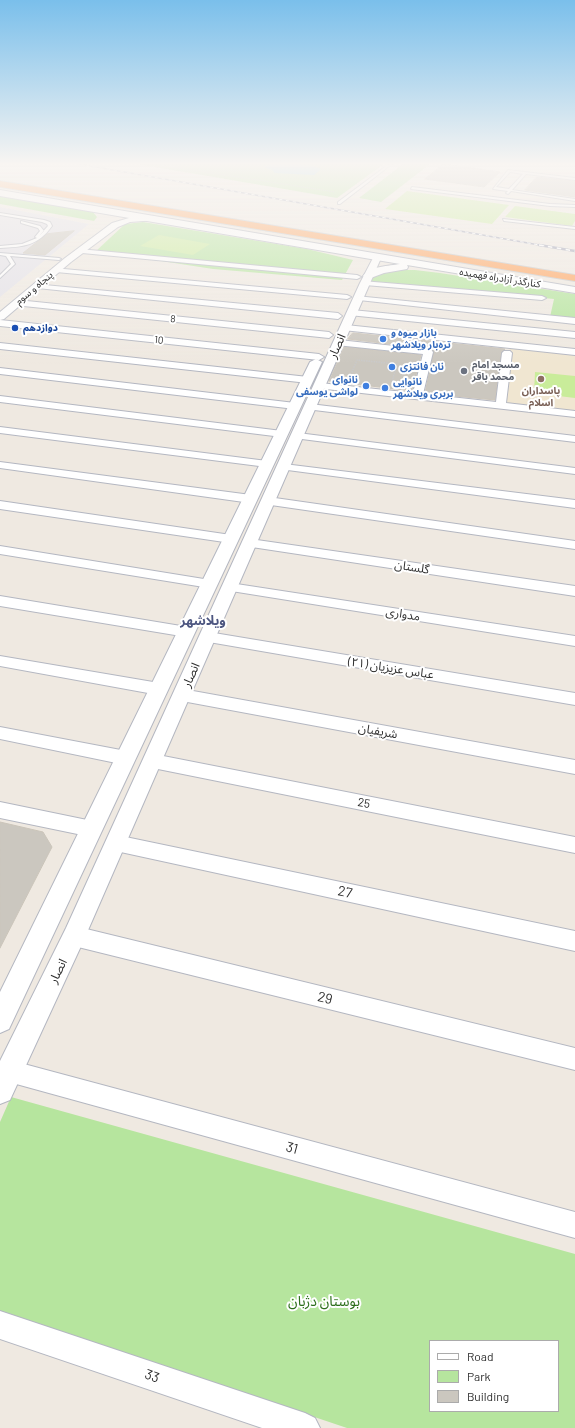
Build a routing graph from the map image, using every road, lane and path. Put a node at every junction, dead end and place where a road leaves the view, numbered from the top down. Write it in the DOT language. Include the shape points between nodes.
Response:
graph roads {
  1 [pos="42,231"];
  2 [pos="47,231"];
  3 [pos="91,231"];
  4 [pos="108,231"];
  5 [pos="224,231"];
  6 [pos="285,231"];
  7 [pos="329,231"];
  8 [pos="34,241"];
  9 [pos="0,247"];
  10 [pos="82,251"];
  11 [pos="0,254"];
  12 [pos="7,254"];
  13 [pos="372,257"];
  14 [pos="59,259"];
  15 [pos="68,260"];
  16 [pos="422,265"];
  17 [pos="56,270"];
  18 [pos="575,270"];
  19 [pos="0,277"];
  20 [pos="575,278"];
  21 [pos="37,286"];
  22 [pos="575,290"];
  23 [pos="542,298"];
  24 [pos="17,303"];
  25 [pos="0,307"];
  26 [pos="350,307"];
  27 [pos="0,317"];
  28 [pos="575,321"];
  29 [pos="0,323"];
  30 [pos="575,335"];
  31 [pos="0,346"];
  32 [pos="575,352"];
  33 [pos="507,353"];
  34 [pos="319,357"];
  35 [pos="0,371"];
  36 [pos="314,383"];
  37 [pos="346,389"];
  38 [pos="389,394"];
  39 [pos="417,397"];
  40 [pos="0,399"];
  41 [pos="501,406"];
  42 [pos="303,407"];
  43 [pos="575,414"];
  44 [pos="0,430"];
  45 [pos="290,435"];
  46 [pos="575,439"];
  47 [pos="0,465"];
  48 [pos="276,465"];
  49 [pos="575,471"];
  50 [pos="251,499"];
  51 [pos="268,501"];
  52 [pos="575,504"];
  53 [pos="0,505"];
  54 [pos="231,539"];
  55 [pos="250,543"];
  56 [pos="575,545"];
  57 [pos="0,550"];
  58 [pos="210,584"];
  59 [pos="230,587"];
  60 [pos="575,591"];
  61 [pos="0,601"];
  62 [pos="187,632"];
  63 [pos="208,637"];
  64 [pos="575,641"];
  65 [pos="0,661"];
  66 [pos="159,689"];
  67 [pos="182,695"];
  68 [pos="575,699"];
  69 [pos="0,733"];
  70 [pos="126,758"];
  71 [pos="153,761"];
  72 [pos="575,767"];
  73 [pos="0,810"];
  74 [pos="92,830"];
  75 [pos="116,843"];
  76 [pos="575,846"];
  77 [pos="74,936"];
  78 [pos="575,941"];
  79 [pos="0,1020"];
  80 [pos="575,1059"];
  81 [pos="4,1081"];
  82 [pos="575,1225"];
  83 [pos="0,1325"];
  84 [pos="304,1428"];
  1 -- 8 [label="lane"];
  2 -- 8 [label="lane"];
  3 -- 14 [label="street, پنجاه و سوم"];
  4 -- 10 [label="street, پنجاه و سوم"];
  5 -- 13 [label="main road, کنارگذر آزادراه فهمیده"];
  6 -- 20 [label="highway"];
  7 -- 18 [label="highway"];
  8 -- 9 [label="lane" via="27,246"];
  10 -- 15 [label="street, پنجاه و سوم"];
  10 -- 26 [label="street"];
  11 -- 12 [label="lane"];
  12 -- 14 [label="lane"];
  12 -- 19 [label="lane" via="13,264"];
  13 -- 16 [label="main road, کنارگذر آزادراه فهمیده"];
  13 -- 26 [label="street, انصار"];
  14 -- 15 [label="street"];
  14 -- 25 [label="street, پنجاه و سوم"];
  15 -- 17 [label="street, پنجاه و سوم"];
  16 -- 22 [label="main road, کنارگذر آزادراه فهمیده"];
  16 -- 26 [label="main road" via="382,270"];
  17 -- 21 [label="street, پنجاه و سوم"];
  17 -- 26 [label="street"];
  21 -- 24 [label="street, پنجاه و سوم"];
  21 -- 26 [label="street"];
  23 -- 26 [label="street"];
  24 -- 26 [label="street, 8"];
  24 -- 27 [label="street, پنجاه و سوم"];
  26 -- 28 [label="street"];
  26 -- 30 [label="street"];
  26 -- 32 [label="street"];
  26 -- 34 [label="street, انصار"];
  26 -- 36 [label="street, انصار"];
  26 -- 39 [label="street" via="428,352"];
  29 -- 34 [label="street, 10"];
  31 -- 36 [label="street"];
  33 -- 41 [label="street"];
  34 -- 36 [label="street, انصار"];
  35 -- 42 [label="street"];
  36 -- 37 [label="street"];
  36 -- 42 [label="street, انصار"];
  37 -- 38 [label="street"];
  37 -- 38 [label="path" via="357,360 397,364"];
  38 -- 39 [label="street"];
  39 -- 41 [label="street"];
  40 -- 45 [label="street"];
  41 -- 43 [label="street"];
  42 -- 45 [label="street, انصار"];
  42 -- 46 [label="street"];
  44 -- 48 [label="street"];
  45 -- 48 [label="street, انصار"];
  45 -- 49 [label="street"];
  47 -- 50 [label="street"];
  48 -- 50 [label="street, انصار"];
  48 -- 51 [label="street, انصار"];
  48 -- 52 [label="street"];
  50 -- 54 [label="street, انصار"];
  51 -- 55 [label="street, انصار"];
  51 -- 56 [label="street"];
  53 -- 54 [label="street"];
  54 -- 58 [label="street, انصار"];
  55 -- 59 [label="street, انصار"];
  55 -- 60 [label="street, گلستان"];
  57 -- 58 [label="street"];
  58 -- 62 [label="street, انصار"];
  59 -- 63 [label="street, انصار"];
  59 -- 64 [label="street, مدواری"];
  61 -- 62 [label="street"];
  62 -- 66 [label="street, انصار"];
  63 -- 67 [label="street, انصار"];
  63 -- 68 [label="street, عباس عزیزیان (۲۱)"];
  65 -- 66 [label="street"];
  66 -- 70 [label="street, انصار"];
  67 -- 71 [label="street, انصار"];
  67 -- 72 [label="street, شریفیان"];
  69 -- 70 [label="street"];
  70 -- 74 [label="street, انصار"];
  71 -- 75 [label="street, انصار"];
  71 -- 76 [label="street, 25"];
  73 -- 74 [label="street"];
  74 -- 79 [label="street, انصار"];
  75 -- 77 [label="street, انصار"];
  75 -- 78 [label="street, 27"];
  77 -- 80 [label="street, 29"];
  77 -- 81 [label="street, انصار"];
  81 -- 82 [label="street, 31"];
  83 -- 84 [label="street, 33"];
}
